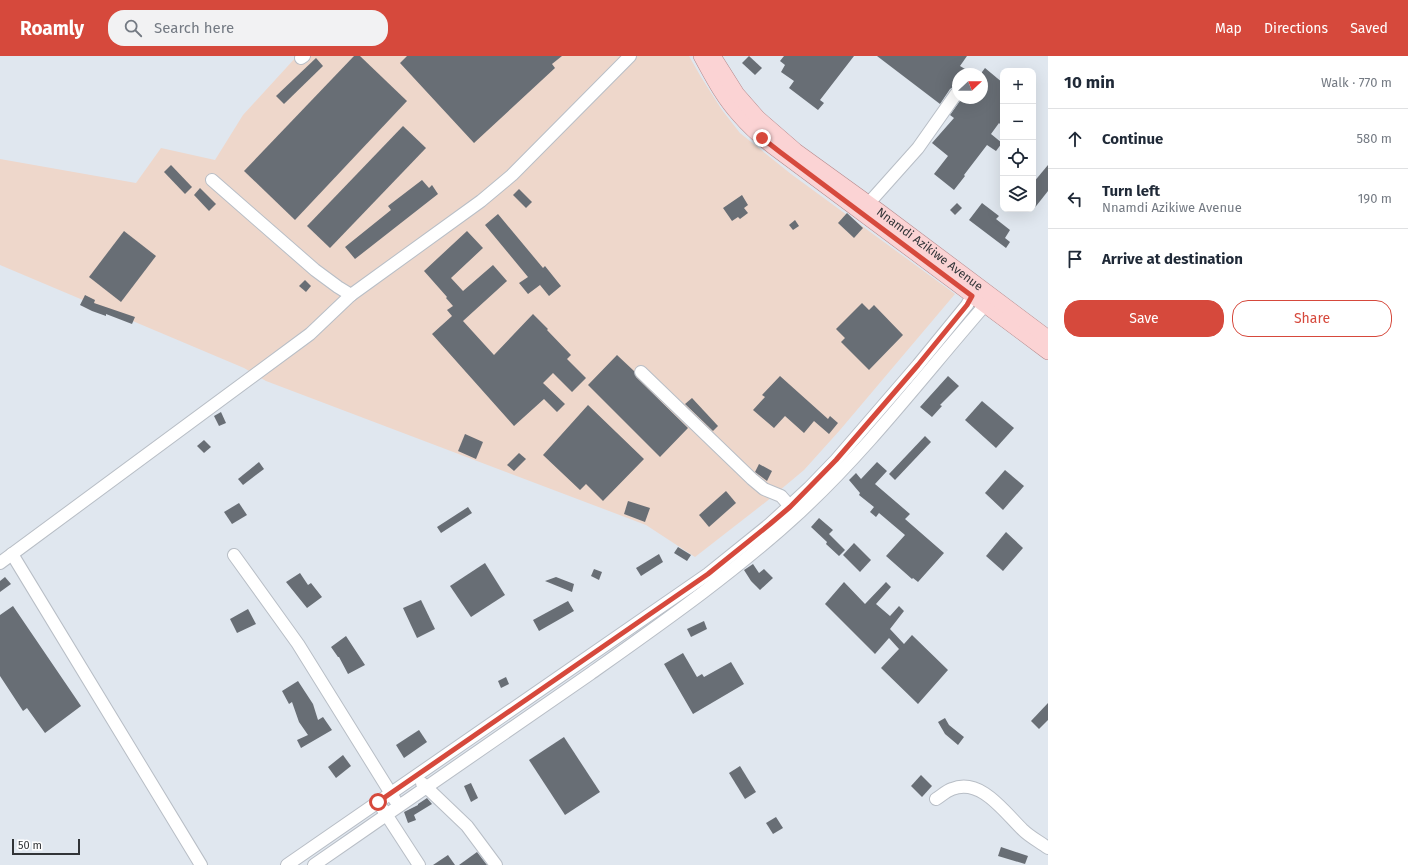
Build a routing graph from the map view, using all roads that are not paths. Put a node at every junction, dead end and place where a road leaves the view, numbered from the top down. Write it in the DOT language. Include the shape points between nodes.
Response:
graph roads {
  1 [pos="630,56"];
  2 [pos="700,56"];
  3 [pos="713,56"];
  4 [pos="952,100"];
  5 [pos="212,180"];
  6 [pos="868,204"];
  7 [pos="352,295"];
  8 [pos="972,296"];
  9 [pos="985,305"];
  10 [pos="1048,338"];
  11 [pos="1048,352"];
  12 [pos="642,372"];
  13 [pos="794,511"];
  14 [pos="12,554"];
  15 [pos="234,555"];
  16 [pos="0,563"];
  17 [pos="416,776"];
  18 [pos="426,788"];
  19 [pos="391,793"];
  20 [pos="936,800"];
  21 [pos="378,802"];
  22 [pos="399,807"];
  23 [pos="387,815"];
  24 [pos="1048,848"];
  25 [pos="201,865"];
  26 [pos="287,865"];
  27 [pos="314,865"];
  28 [pos="419,865"];
  29 [pos="496,865"];
  1 -- 7 [label="street" via="512,175"];
  2 -- 8 [label="main road, Nnamdi Azikiwe Avenue" via="725,98 738,115 762,138"];
  3 -- 6 [label="main road, Nnamdi Azikiwe Avenue" via="737,94 758,118 796,151"];
  4 -- 6 [label="street" via="918,148"];
  5 -- 7 [label="street" via="316,270"];
  6 -- 10 [label="main road, Nnamdi Azikiwe Avenue"];
  7 -- 14 [label="street" via="310,334"];
  8 -- 9 [label="main road, Nnamdi Azikiwe Avenue"];
  8 -- 13 [label="street"];
  9 -- 11 [label="main road, Nnamdi Azikiwe Avenue"];
  9 -- 13 [label="street" via="876,434"];
  12 -- 13 [label="street" via="752,480 780,496"];
  13 -- 17 [label="street" via="708,574"];
  13 -- 18 [label="street" via="728,573 677,613"];
  14 -- 16 [label="street"];
  14 -- 25 [label="street"];
  15 -- 19 [label="street" via="298,644"];
  17 -- 18 [label="street"];
  17 -- 19 [label="street"];
  18 -- 22 [label="street"];
  18 -- 29 [label="street" via="466,826"];
  19 -- 21 [label="street"];
  19 -- 22 [label="street"];
  20 -- 24 [label="street" via="951,789 972,787 980,790 1024,831"];
  21 -- 23 [label="street"];
  21 -- 26 [label="street"];
  22 -- 23 [label="street"];
  23 -- 27 [label="street"];
  23 -- 28 [label="street"];
}
